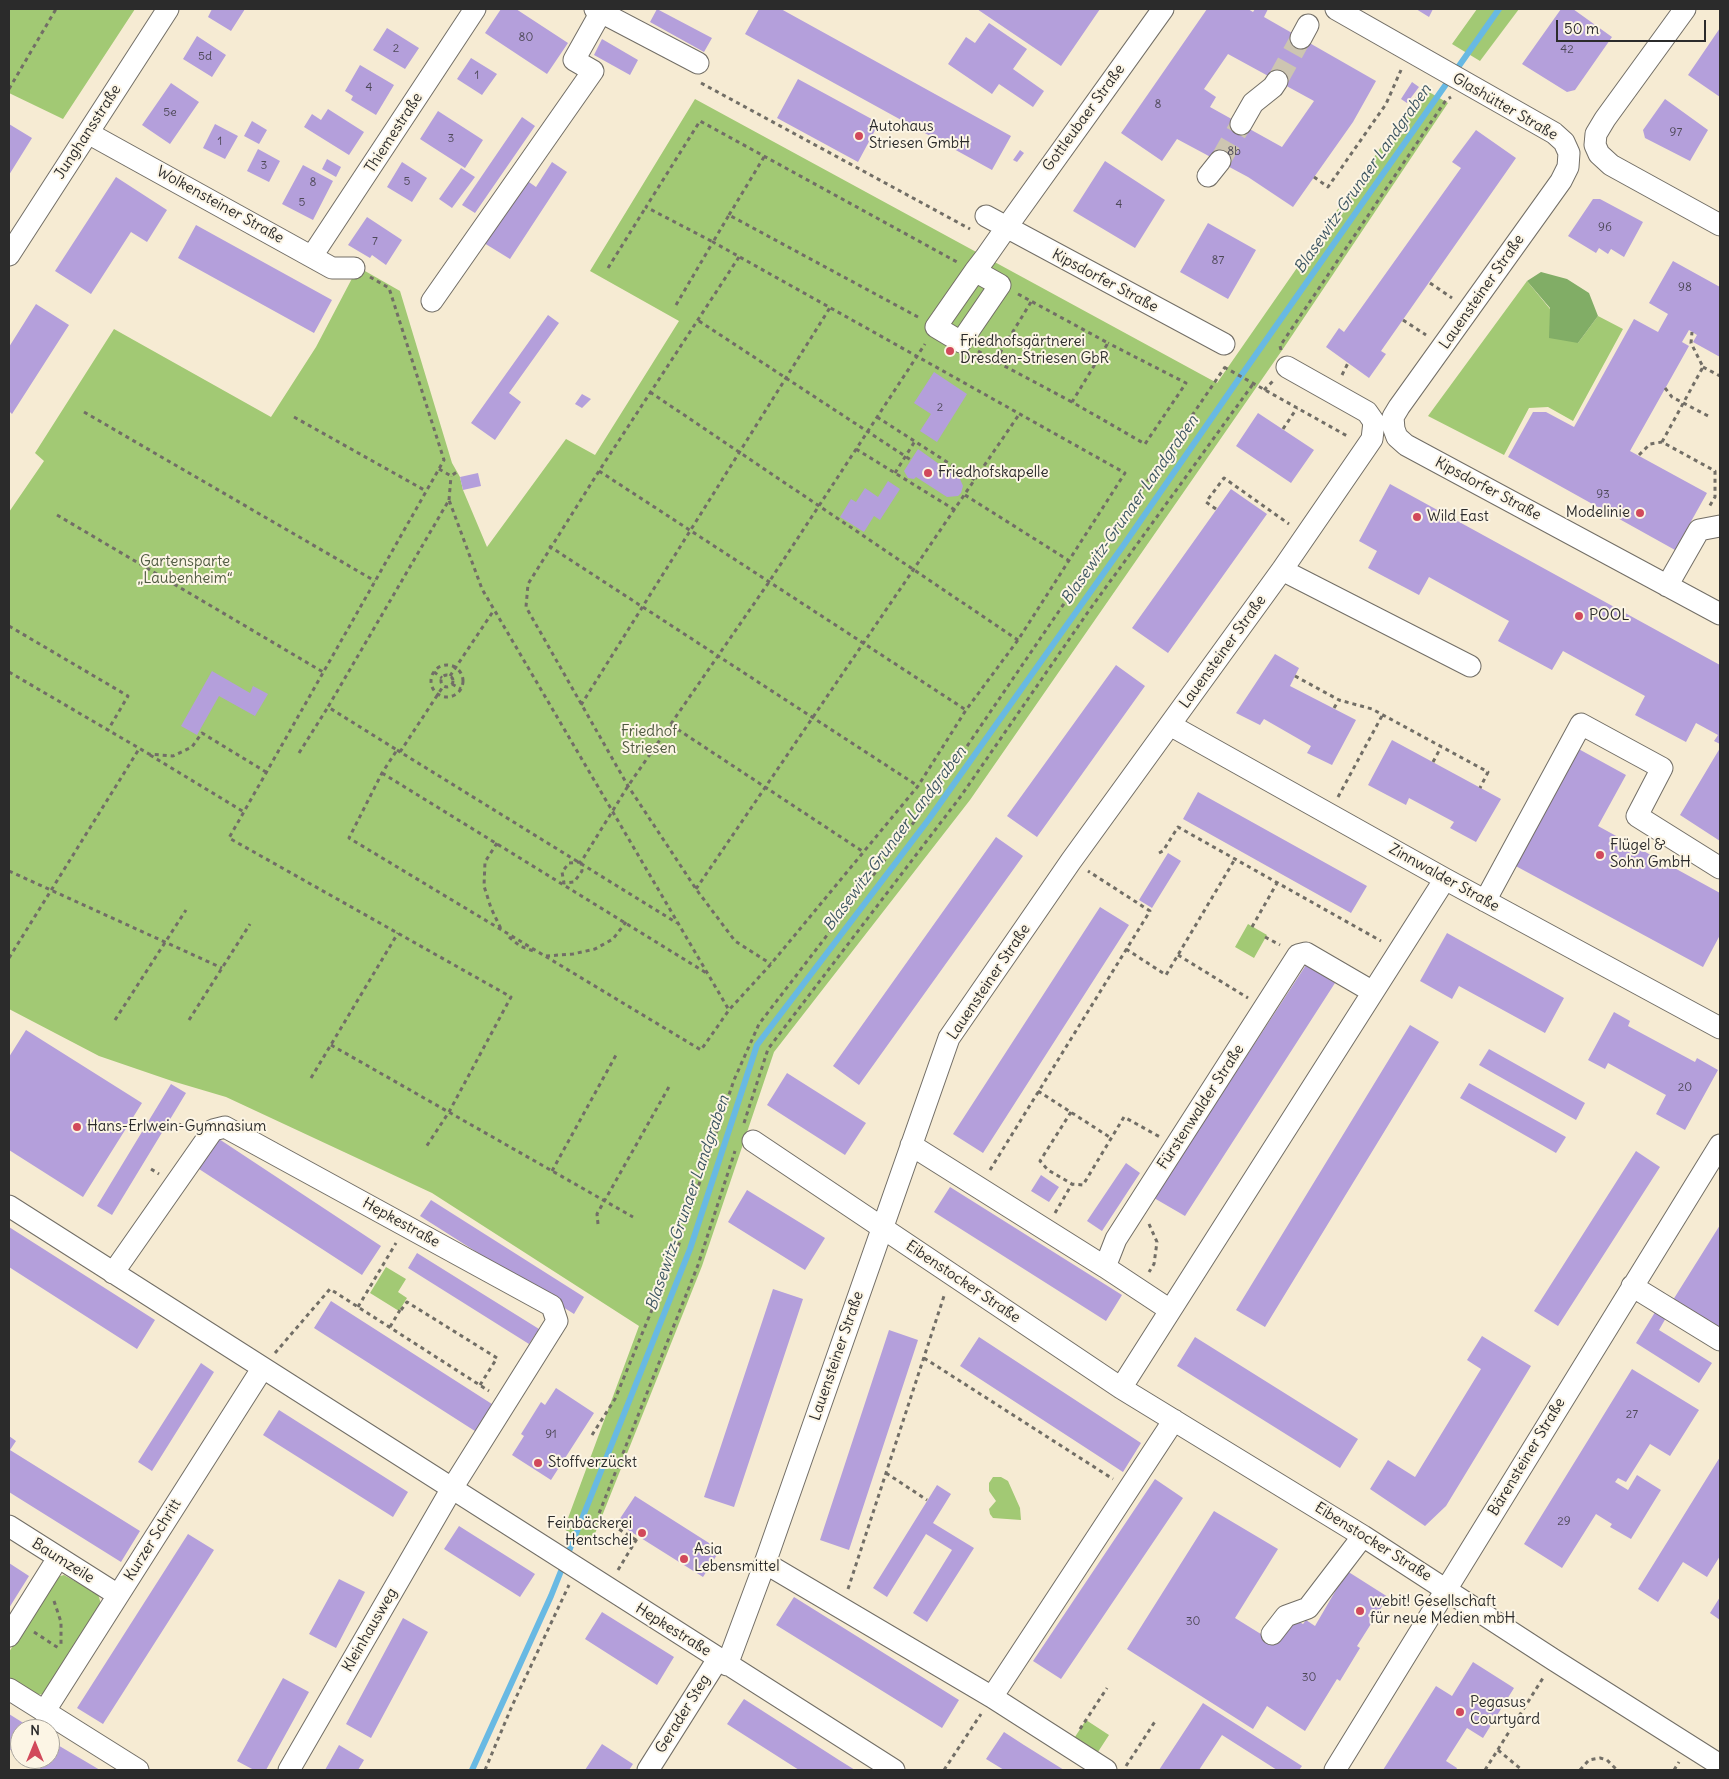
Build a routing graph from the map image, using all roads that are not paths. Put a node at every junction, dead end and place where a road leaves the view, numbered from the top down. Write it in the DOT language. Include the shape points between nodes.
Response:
graph roads {
  1 [pos="168,9"];
  2 [pos="475,9"];
  3 [pos="1163,9"];
  4 [pos="1336,9"];
  5 [pos="1685,9"];
  6 [pos="598,10"];
  7 [pos="698,63"];
  8 [pos="1277,81"];
  9 [pos="1241,124"];
  10 [pos="88,133"];
  11 [pos="1569,153"];
  12 [pos="995,222"];
  13 [pos="1720,225"];
  14 [pos="9,255"];
  15 [pos="312,256"];
  16 [pos="354,268"];
  17 [pos="975,271"];
  18 [pos="432,301"];
  19 [pos="1224,344"];
  20 [pos="1287,367"];
  21 [pos="1378,436"];
  22 [pos="1720,526"];
  23 [pos="1282,570"];
  24 [pos="1667,586"];
  25 [pos="1720,614"];
  26 [pos="1470,666"];
  27 [pos="1170,725"];
  28 [pos="1720,868"];
  29 [pos="1445,879"];
  30 [pos="1486,901"];
  31 [pos="1373,992"];
  32 [pos="1720,1028"];
  33 [pos="745,1136"];
  34 [pos="911,1145"];
  35 [pos="1720,1145"];
  36 [pos="9,1206"];
  37 [pos="882,1228"];
  38 [pos="1105,1266"];
  39 [pos="113,1273"];
  40 [pos="1632,1286"];
  41 [pos="1170,1310"];
  42 [pos="1720,1340"];
  43 [pos="263,1369"];
  44 [pos="1121,1388"];
  45 [pos="1174,1420"];
  46 [pos="451,1490"];
  47 [pos="9,1526"];
  48 [pos="1363,1536"];
  49 [pos="58,1558"];
  50 [pos="765,1563"];
  51 [pos="1447,1589"];
  52 [pos="118,1595"];
  53 [pos="13,1629"];
  54 [pos="1272,1634"];
  55 [pos="723,1661"];
  56 [pos="9,1689"];
  57 [pos="992,1697"];
  58 [pos="44,1712"];
  59 [pos="1720,1765"];
  60 [pos="138,1770"];
  61 [pos="289,1770"];
  62 [pos="648,1770"];
  63 [pos="894,1770"];
  64 [pos="1106,1770"];
  65 [pos="1335,1770"];
  1 -- 10 [label="street, Junghansstraße"];
  2 -- 15 [label="street, Thiemestraße"];
  3 -- 12 [label="street, Gottleubaer Straße"];
  4 -- 11 [label="street, Glashütter Straße" via="1554,133 1564,142"];
  5 -- 13 [label="street" via="1605,119 1596,134 1595,145 1598,154 1611,165"];
  6 -- 7 [label="street"];
  6 -- 18 [label="street" via="574,60 593,71"];
  8 -- 9 [label="street" via="1253,103"];
  10 -- 14 [label="street, Junghansstraße"];
  10 -- 15 [label="street, Wolkensteiner Straße"];
  11 -- 21 [label="street, Lauensteiner Straße" via="1568,167 1561,181"];
  12 -- 17 [label="street, Gottleubaer Straße"];
  12 -- 19 [label="street, Kipsdorfer Straße"];
  15 -- 16 [label="street, Wolkensteiner Straße" via="332,268"];
  17 -- 17 [label="street, Gottleubaer Straße" via="936,327 961,342 1000,285"];
  20 -- 21 [label="street, Kipsdorfer Straße" via="1367,412"];
  21 -- 23 [label="street, Lauensteiner Straße"];
  21 -- 24 [label="street, Kipsdorfer Straße" via="1397,437 1406,445"];
  22 -- 24 [label="street" via="1698,530"];
  23 -- 26 [label="street"];
  23 -- 27 [label="street, Lauensteiner Straße"];
  24 -- 25 [label="street, Kipsdorfer Straße"];
  27 -- 29 [label="street, Zinnwalder Straße"];
  27 -- 34 [label="street, Lauensteiner Straße" via="949,1038"];
  28 -- 30 [label="street" via="1637,816 1662,768 1582,724"];
  29 -- 30 [label="street, Zinnwalder Straße"];
  29 -- 31 [label="street"];
  30 -- 32 [label="street, Zinnwalder Straße"];
  31 -- 38 [label="street, Fürstenwalder Straße" via="1306,953 1298,955 1116,1239"];
  31 -- 41 [label="street"];
  33 -- 37 [label="street, Eibenstocker Straße"];
  34 -- 37 [label="street, Lauensteiner Straße"];
  34 -- 38 [label="street"];
  35 -- 40 [label="street, Bärensteiner Straße"];
  36 -- 39 [label="street, Hepkestraße"];
  37 -- 44 [label="street, Eibenstocker Straße"];
  37 -- 50 [label="street, Lauensteiner Straße"];
  38 -- 41 [label="street"];
  39 -- 43 [label="street, Hepkestraße"];
  39 -- 46 [label="street, Hepkestraße" via="213,1130 225,1127 552,1306 558,1321"];
  40 -- 42 [label="street"];
  40 -- 51 [label="street, Bärensteiner Straße"];
  41 -- 44 [label="street"];
  43 -- 46 [label="street, Hepkestraße"];
  43 -- 52 [label="street, Kurzer Schritt"];
  44 -- 45 [label="street, Eibenstocker Straße"];
  45 -- 48 [label="street, Eibenstocker Straße"];
  45 -- 57 [label="street"];
  46 -- 55 [label="street, Hepkestraße"];
  46 -- 61 [label="street, Kleinhausweg"];
  47 -- 49 [label="street, Baumzeile"];
  48 -- 51 [label="street, Eibenstocker Straße"];
  48 -- 54 [label="street" via="1308,1608 1286,1616"];
  49 -- 52 [label="street, Baumzeile"];
  49 -- 53 [label="street"];
  50 -- 55 [label="street, Lauensteiner Straße"];
  50 -- 57 [label="street"];
  51 -- 59 [label="street, Eibenstocker Straße"];
  51 -- 65 [label="street, Bärensteiner Straße"];
  52 -- 58 [label="street, Kurzer Schritt" via="65,1655"];
  55 -- 62 [label="street, Gerader Steg"];
  55 -- 63 [label="street, Hepkestraße"];
  56 -- 58 [label="street"];
  57 -- 64 [label="street"];
  58 -- 60 [label="street"];
}
